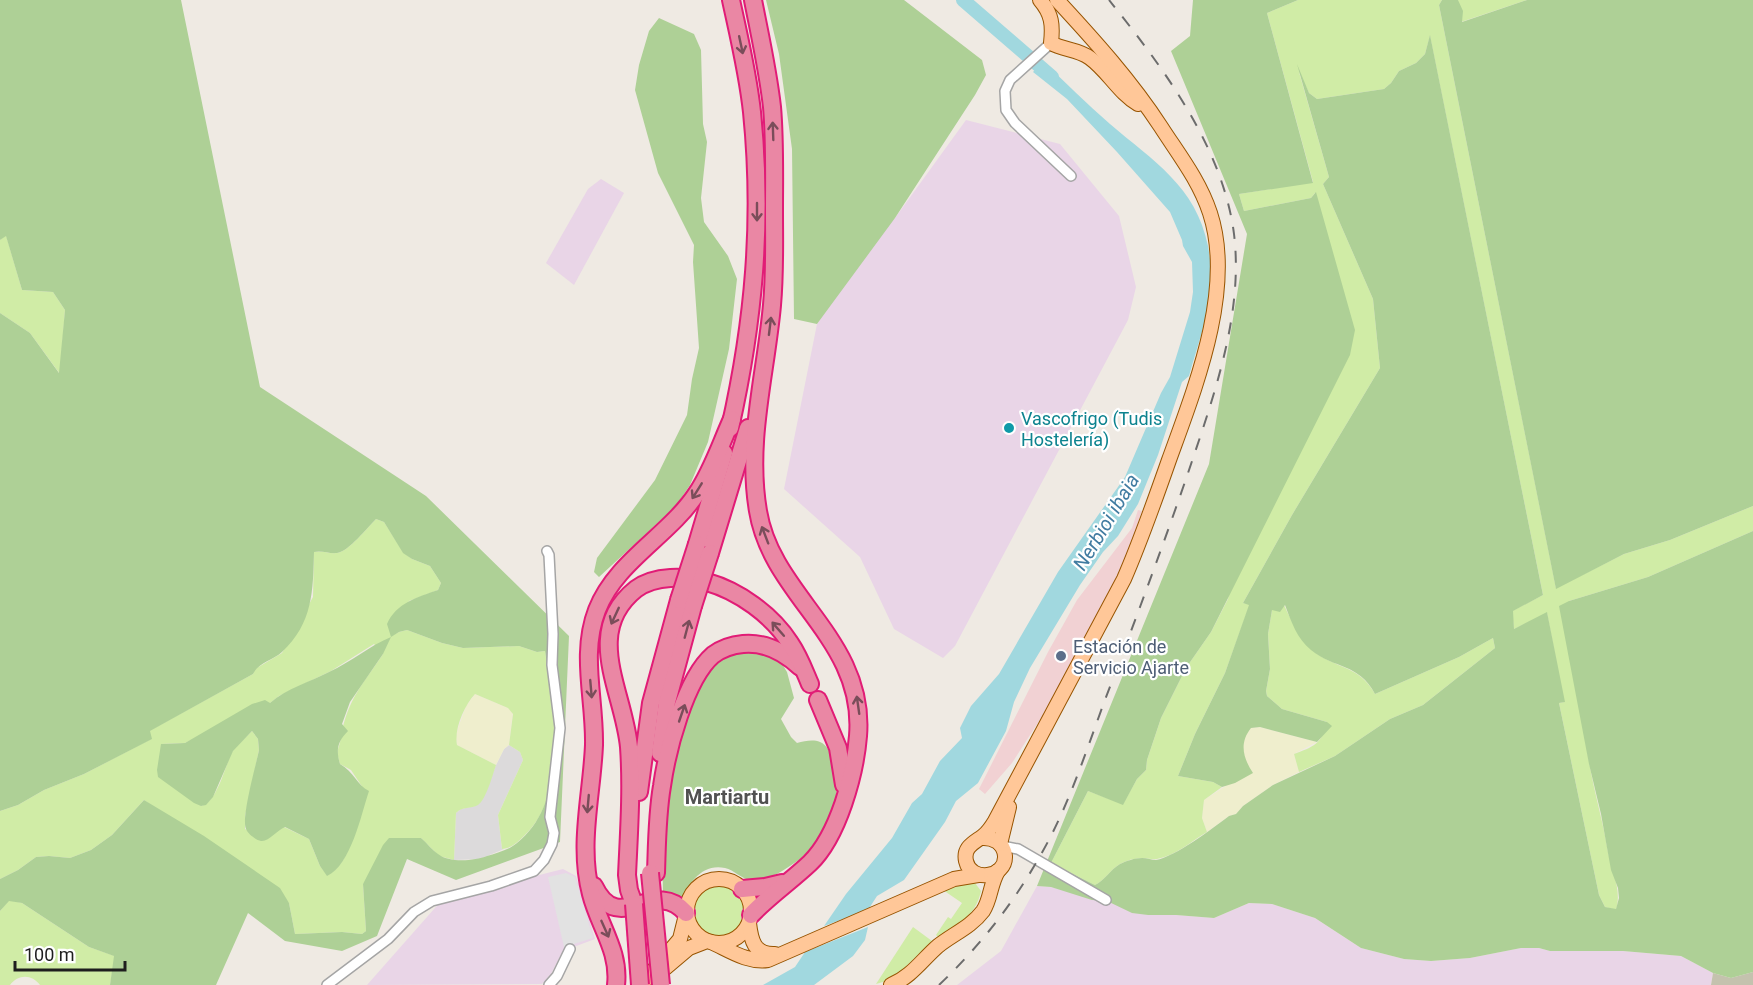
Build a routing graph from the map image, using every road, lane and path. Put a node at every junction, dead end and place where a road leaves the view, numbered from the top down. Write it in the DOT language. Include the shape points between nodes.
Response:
graph roads {
  1 [pos="731,0"];
  2 [pos="753,0"];
  3 [pos="1040,0"];
  4 [pos="1045,0"];
  5 [pos="1053,0"];
  6 [pos="1058,0"];
  7 [pos="1072,28"];
  8 [pos="1055,42"];
  9 [pos="1122,75"];
  10 [pos="1138,104"];
  11 [pos="1160,126"];
  12 [pos="1071,176"];
  13 [pos="760,383"];
  14 [pos="732,419"];
  15 [pos="704,549"];
  16 [pos="547,551"];
  17 [pos="818,700"];
  18 [pos="1021,774"];
  19 [pos="845,795"];
  20 [pos="981,838"];
  21 [pos="966,853"];
  22 [pos="1001,855"];
  23 [pos="588,874"];
  24 [pos="642,874"];
  25 [pos="980,875"];
  26 [pos="789,881"];
  27 [pos="935,888"];
  28 [pos="742,889"];
  29 [pos="990,892"];
  30 [pos="1106,900"];
  31 [pos="686,914"];
  32 [pos="750,919"];
  33 [pos="709,942"];
  34 [pos="570,949"];
  35 [pos="786,952"];
  36 [pos="327,985"];
  37 [pos="549,985"];
  38 [pos="616,985"];
  39 [pos="642,985"];
  40 [pos="661,985"];
  41 [pos="891,985"];
  1 -- 14 [label="highway, one-way" via="752,111 757,212 751,316"];
  13 -- 2 [label="highway, one-way" via="773,293 773,151 766,60"];
  3 -- 8 [label="main road" via="1051,14"];
  4 -- 7 [label="main road"];
  5 -- 7 [label="main road"];
  6 -- 9 [label="main road"];
  7 -- 8 [label="main road" via="1058,28"];
  7 -- 8 [label="main road" via="1070,44"];
  7 -- 9 [label="main road"];
  7 -- 10 [label="main road"];
  8 -- 10 [label="main road" via="1087,55"];
  8 -- 12 [label="street" via="1010,80 1005,91 1005,110"];
  9 -- 11 [label="main road"];
  10 -- 11 [label="main road"];
  11 -- 18 [label="main road" via="1190,169 1210,214 1218,263 1212,319 1182,424 1138,547"];
  13 -- 15 [label="highway" via="734,477"];
  19 -- 13 [label="highway, one-way" via="858,740 859,704 840,655 780,567 760,524 753,469"];
  14 -- 15 [label="highway"];
  14 -- 23 [label="highway, one-way" via="697,493 618,576 592,624 588,659 594,746 586,837"];
  15 -- 24 [label="highway, bridge" via="651,703 640,780"];
  16 -- 36 [label="street" via="554,634 552,665 560,728 550,817 554,833 544,860 534,871 432,901"];
  17 -- 19 [label="highway" via="838,748"];
  18 -- 20 [label="main road"];
  18 -- 22 [label="main road" via="1010,805"];
  19 -- 26 [label="highway" via="823,849"];
  20 -- 21 [label="main road" via="971,843"];
  20 -- 22 [label="main road" via="993,839"];
  21 -- 25 [label="main road" via="968,866"];
  21 -- 27 [label="main road" via="953,875"];
  22 -- 25 [label="main road" via="990,875"];
  22 -- 29 [label="main road"];
  22 -- 30 [label="street" via="1025,853"];
  23 -- 31 [label="highway" via="596,891 610,905 630,908 661,899 675,902"];
  23 -- 38 [label="highway, one-way" via="591,894 616,959"];
  24 -- 24 [label="highway, one-way" via="658,821 667,758 687,698 709,660 736,644 757,644 783,654 801,668 809,681 790,643 775,624 742,599 696,579 653,581 639,587 623,601 612,619 610,668 628,745"];
  24 -- 39 [label="highway, bridge" via="634,904"];
  24 -- 40 [label="highway, bridge" via="657,914 654,927"];
  25 -- 27 [label="main road" via="954,879"];
  25 -- 29 [label="main road"];
  26 -- 28 [label="highway"];
  26 -- 32 [label="highway"];
  27 -- 35 [label="main road"];
  28 -- 31 [label="main road" via="729,880 706,881 689,897"];
  28 -- 32 [label="main road" via="750,901"];
  29 -- 41 [label="main road" via="986,905 973,921 936,948 905,978"];
  31 -- 33 [label="main road" via="693,931"];
  31 -- 39 [label="main road" via="680,939"];
  32 -- 33 [label="main road" via="734,940"];
  32 -- 35 [label="main road" via="756,949 769,955"];
  33 -- 35 [label="main road" via="757,961"];
  33 -- 39 [label="main road" via="688,948"];
  34 -- 37 [label="street"];
}
